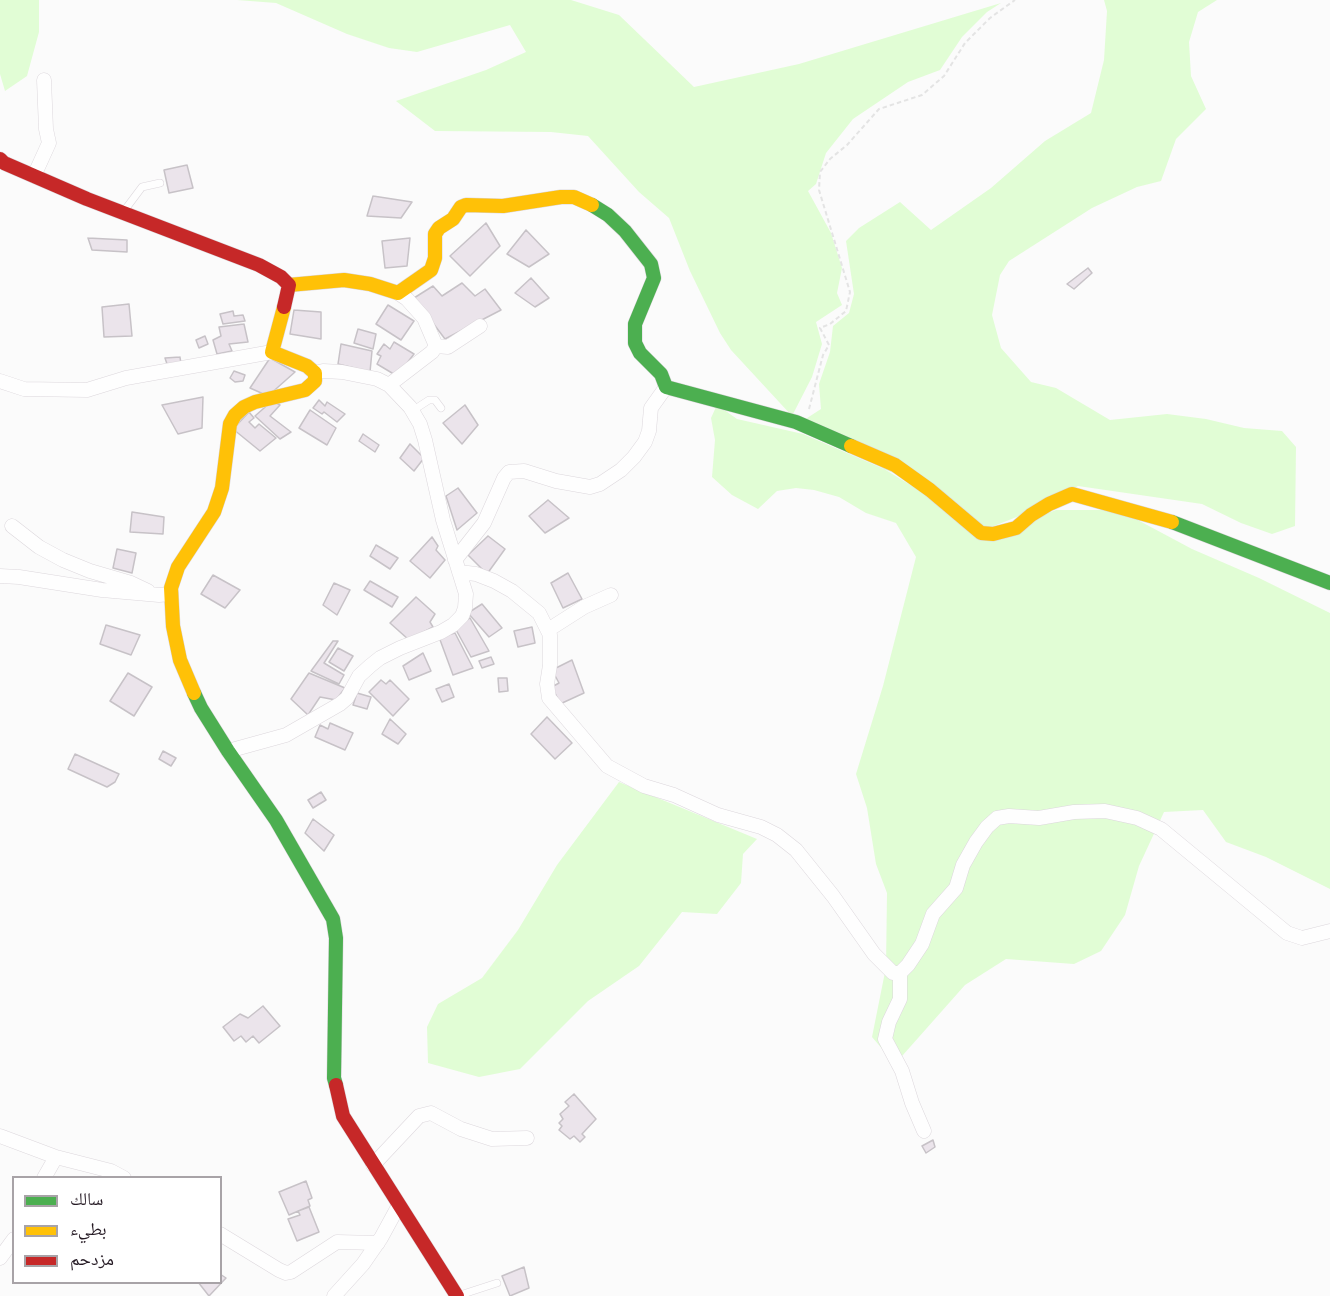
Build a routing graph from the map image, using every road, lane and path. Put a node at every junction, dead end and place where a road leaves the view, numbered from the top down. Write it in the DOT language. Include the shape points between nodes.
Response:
graph roads {
  1 [pos="1014,0"];
  2 [pos="44,80"];
  3 [pos="0,159"];
  4 [pos="34,176"];
  5 [pos="160,183"];
  6 [pos="123,212"];
  7 [pos="289,285"];
  8 [pos="398,293"];
  9 [pos="480,326"];
  10 [pos="436,346"];
  11 [pos="272,352"];
  12 [pos="315,373"];
  13 [pos="0,381"];
  14 [pos="389,386"];
  15 [pos="666,387"];
  16 [pos="441,408"];
  17 [pos="412,411"];
  18 [pos="796,422"];
  19 [pos="12,526"];
  20 [pos="457,566"];
  21 [pos="0,576"];
  22 [pos="1330,583"];
  23 [pos="165,595"];
  24 [pos="611,595"];
  25 [pos="548,630"];
  26 [pos="228,751"];
  27 [pos="1330,931"];
  28 [pos="900,973"];
  29 [pos="924,1131"];
  30 [pos="0,1136"];
  31 [pos="527,1138"];
  32 [pos="56,1157"];
  33 [pos="373,1165"];
  34 [pos="45,1176"];
  35 [pos="120,1176"];
  36 [pos="399,1205"];
  37 [pos="222,1235"];
  38 [pos="12,1242"];
  39 [pos="378,1243"];
  40 [pos="0,1258"];
  41 [pos="497,1282"];
  42 [pos="334,1296"];
  43 [pos="457,1296"];
  1 -- 18 [label="path" via="965,43 944,76 922,95 879,109 820,172 819,190 850,292 846,311 820,328 829,345 810,409"];
  2 -- 4 [label="street" via="50,143"];
  3 -- 4 [label="street"];
  4 -- 6 [label="street"];
  5 -- 6 [label="lane" via="142,187"];
  6 -- 7 [label="street" via="259,265"];
  7 -- 8 [label="street" via="344,280"];
  7 -- 11 [label="street"];
  8 -- 10 [label="street" via="424,318"];
  8 -- 15 [label="street" via="431,270 435,234 461,207 503,206 561,197 582,200 625,231 651,264 654,278 635,324 635,343 661,374"];
  9 -- 10 [label="street" via="448,347"];
  10 -- 14 [label="street"];
  11 -- 12 [label="street"];
  11 -- 13 [label="street" via="126,378 87,390 24,389"];
  12 -- 14 [label="street" via="360,374"];
  12 -- 23 [label="street" via="315,381 305,390 255,402 235,415 228,432 222,488 214,512 178,567"];
  14 -- 17 [label="street"];
  15 -- 18 [label="street"];
  15 -- 20 [label="street" via="651,408 645,442 621,470 600,483 590,487 524,471 509,472"];
  16 -- 17 [label="lane" via="435,400 429,400"];
  17 -- 20 [label="street" via="426,440"];
  18 -- 22 [label="street" via="896,465 981,532 993,534 1016,528 1031,514 1072,494 1171,521"];
  19 -- 23 [label="street" via="63,560"];
  20 -- 25 [label="street" via="512,591 539,613"];
  20 -- 26 [label="street" via="466,594 462,616 453,625 380,658 359,676 347,698 304,725 271,740"];
  21 -- 23 [label="street"];
  23 -- 26 [label="street" via="180,660 201,708"];
  24 -- 25 [label="street"];
  25 -- 28 [label="street" via="549,698 607,766 644,786 777,835 796,850 874,954 893,973"];
  26 -- 33 [label="street" via="276,820 333,919 336,1093 343,1116"];
  27 -- 28 [label="street" via="1302,938 1287,933 1161,829 1137,818 1105,811 1039,818 1009,816 997,818 976,842 956,888 933,914 922,944"];
  28 -- 29 [label="street" via="900,999 885,1039 902,1071"];
  30 -- 32 [label="street"];
  31 -- 33 [label="street" via="492,1139 462,1130 431,1113 419,1116"];
  32 -- 34 [label="street"];
  32 -- 35 [label="street"];
  33 -- 36 [label="street"];
  36 -- 39 [label="street"];
  36 -- 43 [label="street"];
  37 -- 39 [label="street" via="286,1273 337,1242"];
  38 -- 40 [label="street"];
  39 -- 42 [label="street"];
  41 -- 43 [label="lane"];
}
